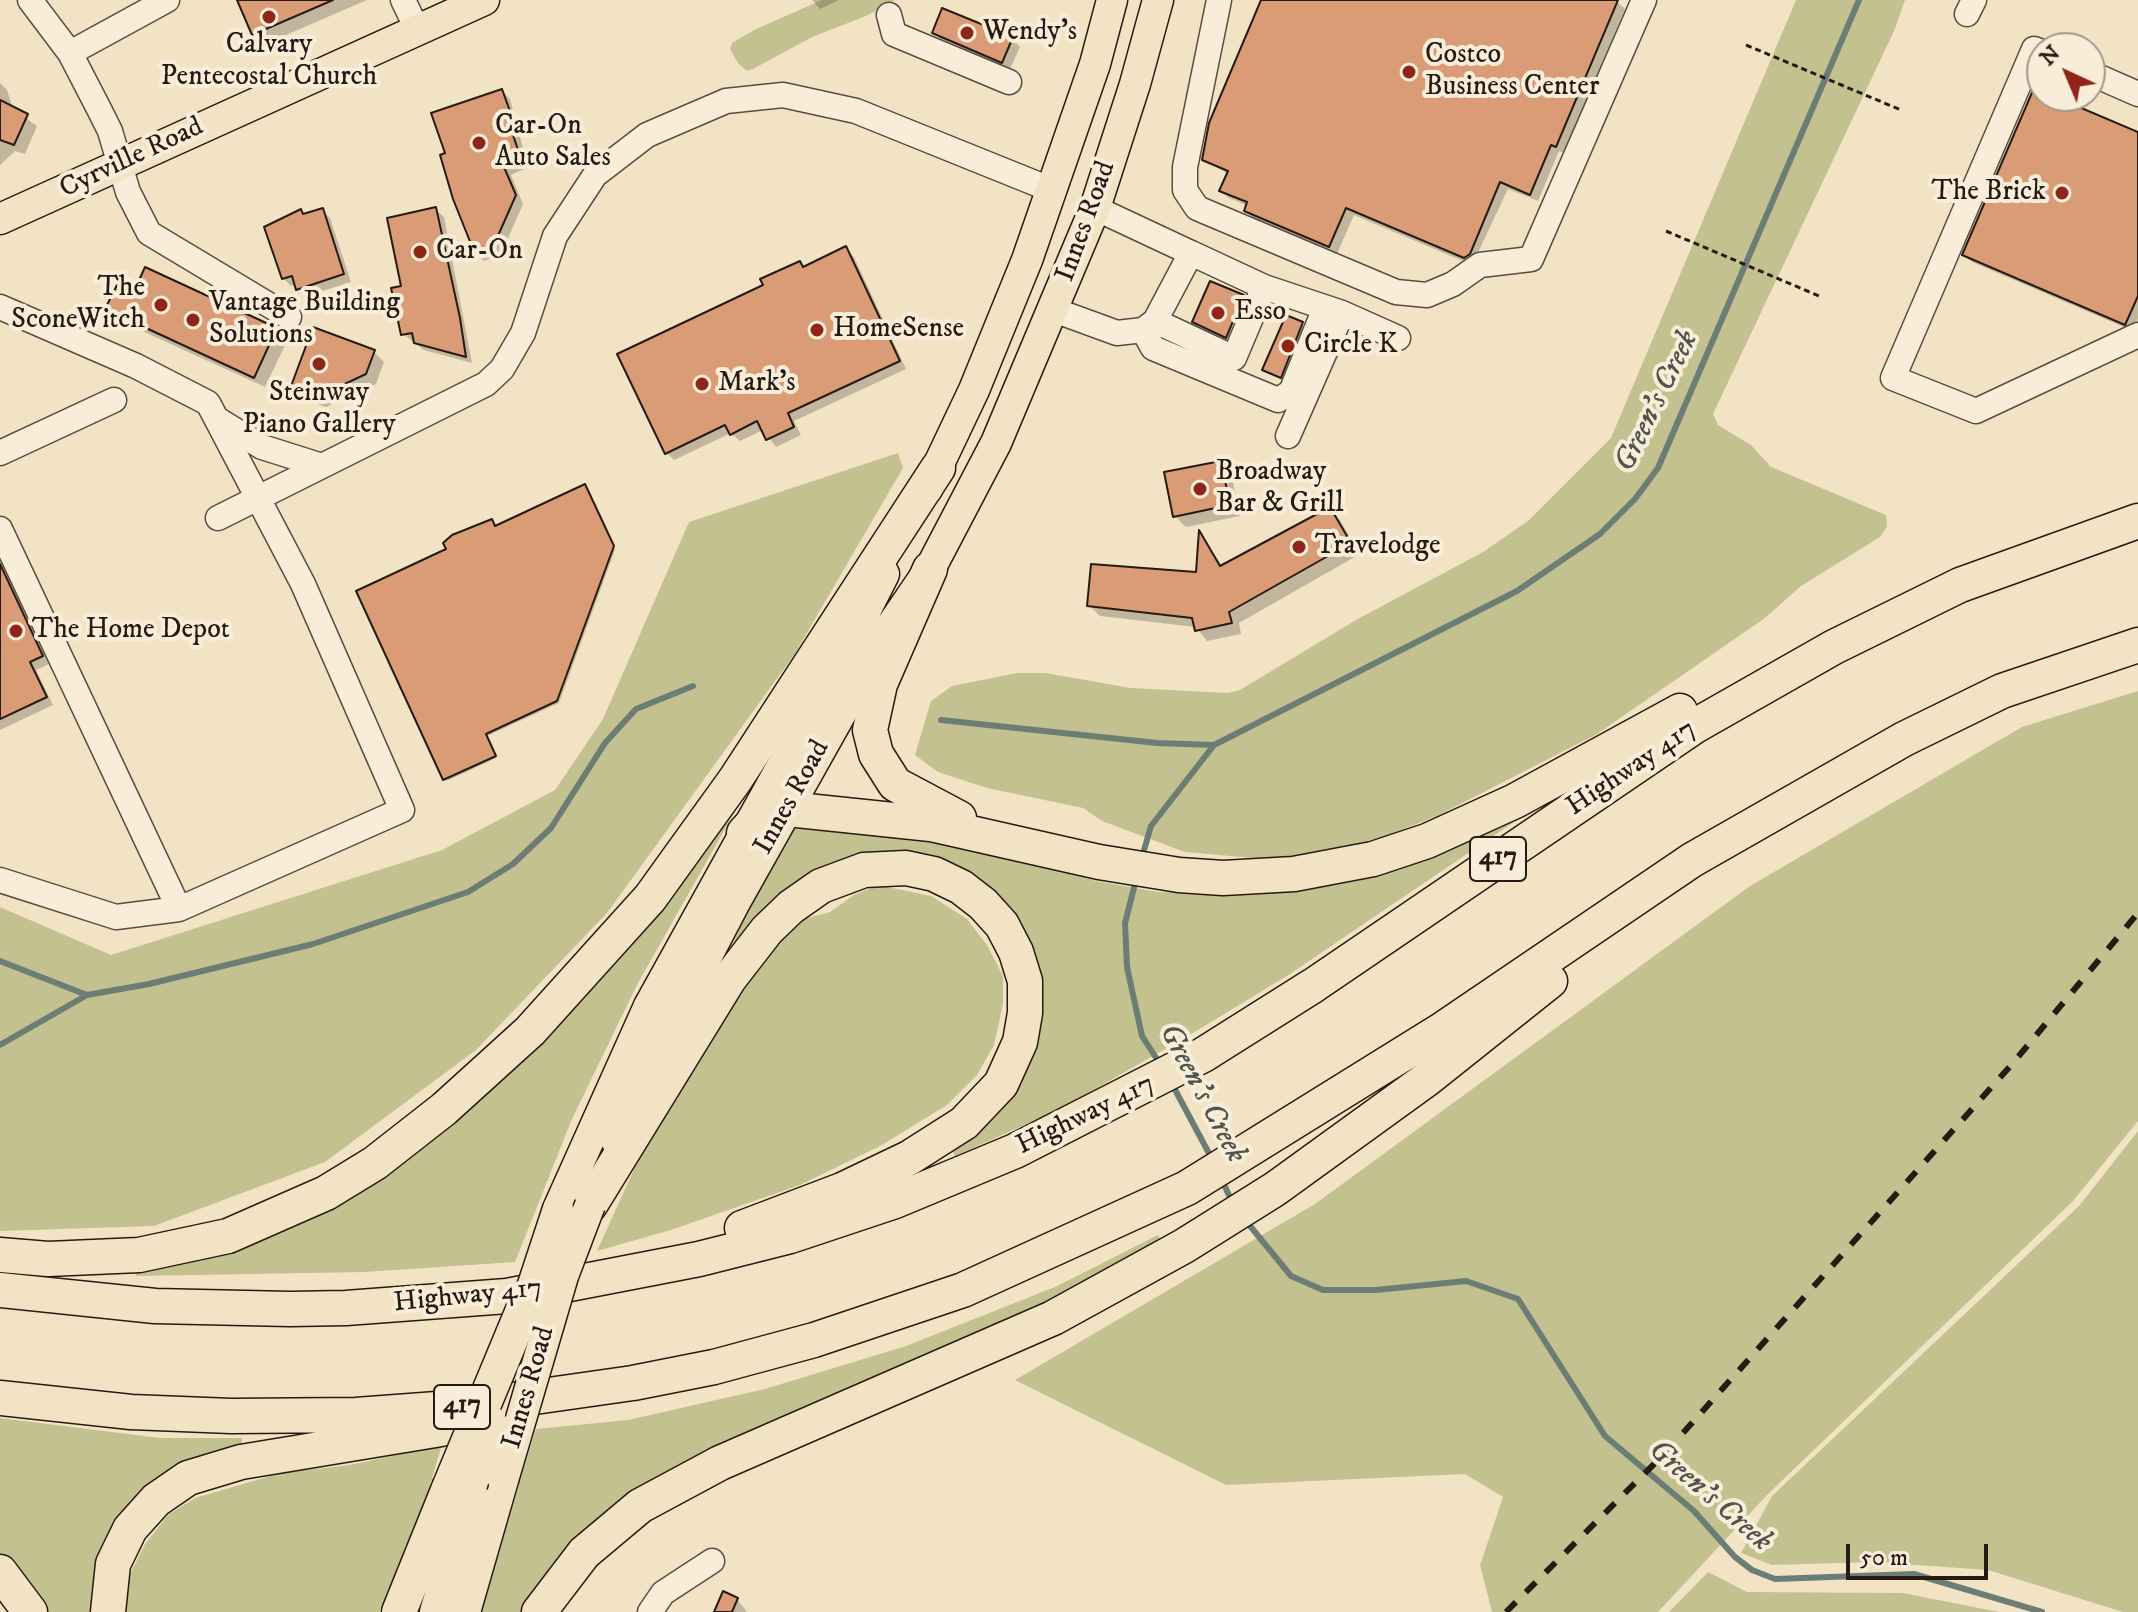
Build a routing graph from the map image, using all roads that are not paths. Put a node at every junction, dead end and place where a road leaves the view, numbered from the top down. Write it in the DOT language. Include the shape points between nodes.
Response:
graph roads {
  1 [pos="30,0"];
  2 [pos="167,0"];
  3 [pos="403,0"];
  4 [pos="484,0"];
  5 [pos="1112,0"];
  6 [pos="1158,0"];
  7 [pos="1219,0"];
  8 [pos="1644,0"];
  9 [pos="889,15"];
  10 [pos="417,29"];
  11 [pos="70,53"];
  12 [pos="2026,68"];
  13 [pos="2106,80"];
  14 [pos="1009,82"];
  15 [pos="2138,94"];
  16 [pos="119,165"];
  17 [pos="1052,190"];
  18 [pos="1095,208"];
  19 [pos="0,219"];
  20 [pos="1191,253"];
  21 [pos="1264,287"];
  22 [pos="0,307"];
  23 [pos="1054,310"];
  24 [pos="1334,310"];
  25 [pos="289,317"];
  26 [pos="1149,326"];
  27 [pos="2138,335"];
  28 [pos="1398,338"];
  29 [pos="1234,358"];
  30 [pos="1238,383"];
  31 [pos="114,400"];
  32 [pos="217,419"];
  33 [pos="1288,436"];
  34 [pos="0,453"];
  35 [pos="319,465"];
  36 [pos="938,468"];
  37 [pos="260,499"];
  38 [pos="218,518"];
  39 [pos="2138,521"];
  40 [pos="0,529"];
  41 [pos="930,569"];
  42 [pos="1960,585"];
  43 [pos="2138,645"];
  44 [pos="1793,800"];
  45 [pos="787,809"];
  46 [pos="744,833"];
  47 [pos="1033,847"];
  48 [pos="0,880"];
  49 [pos="179,909"];
  50 [pos="574,1207"];
  51 [pos="0,1255"];
  52 [pos="0,1290"];
  53 [pos="528,1298"];
  54 [pos="913,1307"];
  55 [pos="346,1308"];
  56 [pos="0,1398"];
  57 [pos="460,1486"];
  58 [pos="712,1561"];
  59 [pos="0,1572"];
  60 [pos="30,1612"];
  61 [pos="108,1612"];
  62 [pos="399,1612"];
  63 [pos="435,1612"];
  64 [pos="465,1612"];
  65 [pos="539,1612"];
  66 [pos="650,1612"];
  1 -- 11 [label="street"];
  2 -- 11 [label="street"];
  3 -- 10 [label="street"];
  4 -- 10 [label="main road, Cyrville Road"];
  5 -- 17 [label="main road, Innes Road"];
  6 -- 18 [label="main road, Innes Road"];
  7 -- 8 [label="street" via="1185,167 1185,190 1197,208 1396,292 1427,295 1480,265 1531,259"];
  9 -- 14 [label="street" via="894,34"];
  10 -- 16 [label="main road, Cyrville Road"];
  11 -- 16 [label="street" via="110,131"];
  12 -- 27 [label="street" via="1893,378 1976,411"];
  13 -- 15 [label="street"];
  16 -- 19 [label="main road, Cyrville Road"];
  16 -- 25 [label="street" via="149,233"];
  17 -- 18 [label="main road"];
  17 -- 35 [label="street" via="856,111 783,95 726,101 647,135 595,175 555,236 523,333 502,369 486,384"];
  17 -- 36 [label="main road, Innes Road" via="1014,294"];
  18 -- 20 [label="street"];
  18 -- 23 [label="main road, Innes Road"];
  20 -- 21 [label="street"];
  20 -- 26 [label="street"];
  21 -- 24 [label="street"];
  21 -- 29 [label="street"];
  22 -- 32 [label="street" via="208,403"];
  23 -- 26 [label="street" via="1117,333"];
  23 -- 41 [label="main road, Innes Road" via="996,443"];
  24 -- 28 [label="street"];
  24 -- 30 [label="street" via="1285,398 1278,400"];
  24 -- 33 [label="street"];
  26 -- 29 [label="street"];
  26 -- 30 [label="street" via="1153,348"];
  29 -- 30 [label="street"];
  31 -- 34 [label="street"];
  32 -- 35 [label="street" via="262,447"];
  32 -- 37 [label="street"];
  35 -- 37 [label="street"];
  36 -- 46 [label="main road, Innes Road" via="838,665"];
  36 -- 51 [label="highway" via="735,780 650,898 539,1021 444,1109 326,1193 228,1236 139,1255"];
  37 -- 38 [label="street"];
  37 -- 49 [label="street" via="402,810"];
  39 -- 42 [label="highway, Highway 417 / 417"];
  40 -- 49 [label="street"];
  41 -- 45 [label="main road, Innes Road" via="885,635"];
  41 -- 47 [label="highway" via="874,704 870,730 876,754 906,792"];
  42 -- 47 [label="highway" via="1834,629 1515,801 1373,859 1294,874 1223,878 1099,862"];
  42 -- 55 [label="highway, Highway 417 / 417" via="1834,647 1695,726 1203,1055 966,1173 790,1236 661,1268 507,1296"];
  43 -- 44 [label="highway, 417" via="2002,691"];
  44 -- 54 [label="highway, 417" via="1692,860 1440,1031 1187,1188 1018,1267"];
  44 -- 65 [label="highway" via="1275,1189 1042,1323 720,1463 657,1496 598,1539"];
  45 -- 46 [label="highway" via="761,814"];
  45 -- 47 [label="highway" via="931,824"];
  45 -- 50 [label="main road, Innes Road"];
  46 -- 50 [label="main road, Innes Road" via="649,1006"];
  48 -- 49 [label="street" via="116,917"];
  50 -- 53 [label="main road, Innes Road, bridge"];
  50 -- 55 [label="highway" via="729,979 767,930 805,897 849,874 906,868 951,881 1002,925 1025,981 1016,1057 980,1109 930,1146 842,1190 682,1246"];
  50 -- 64 [label="main road, Innes Road, bridge" via="563,1276"];
  52 -- 55 [label="highway, Highway 417 / 417" via="155,1306"];
  53 -- 57 [label="highway, bridge"];
  54 -- 56 [label="highway, 417" via="714,1367 432,1410 231,1416"];
  54 -- 61 [label="highway" via="769,1364 696,1385 260,1458 201,1473 156,1500 130,1529 113,1564"];
  57 -- 62 [label="highway"];
  57 -- 63 [label="main road"];
  58 -- 66 [label="street" via="663,1593"];
  59 -- 60 [label="highway"];
}
